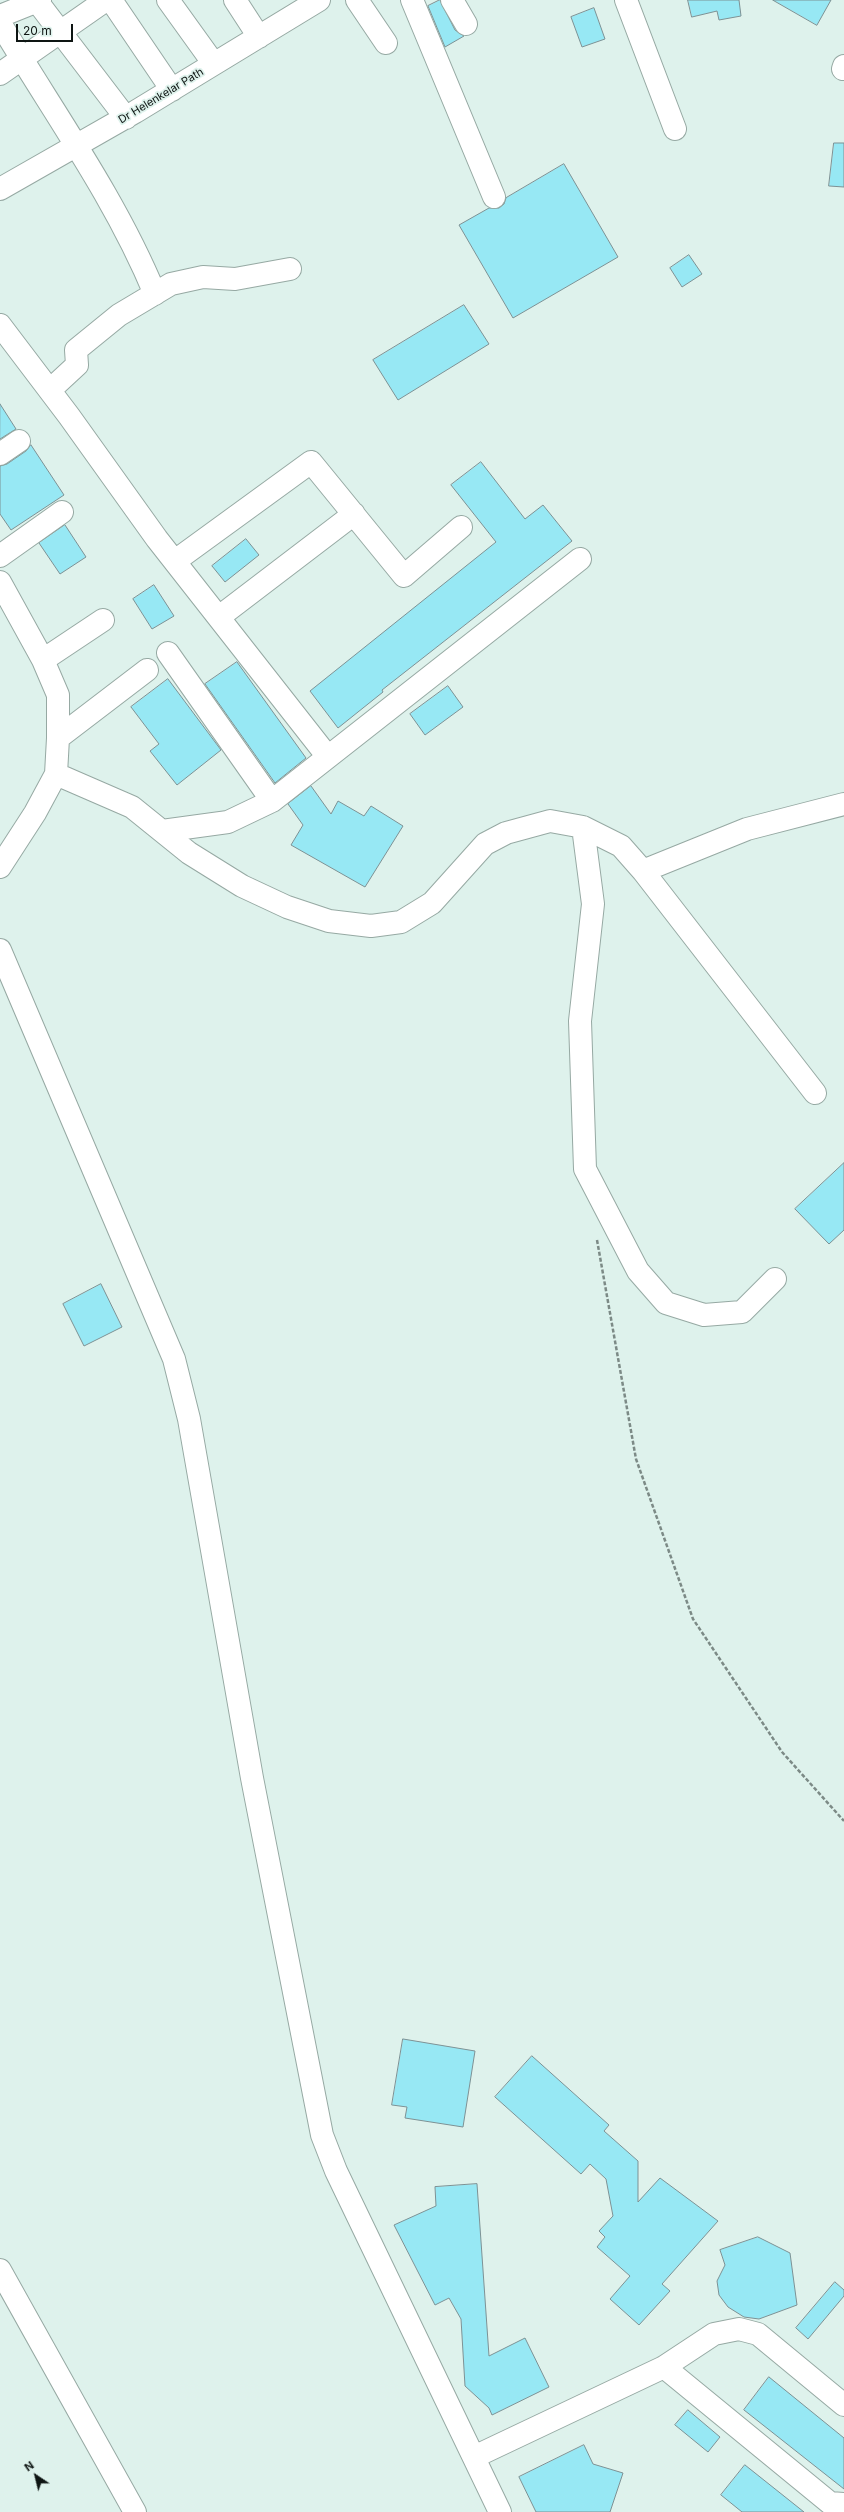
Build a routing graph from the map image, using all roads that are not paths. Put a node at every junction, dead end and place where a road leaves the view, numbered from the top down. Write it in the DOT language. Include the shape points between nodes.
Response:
graph roads {
  1 [pos="106,0"];
  2 [pos="111,0"];
  3 [pos="168,0"];
  4 [pos="235,0"];
  5 [pos="319,0"];
  6 [pos="357,0"];
  7 [pos="412,0"];
  8 [pos="452,0"];
  9 [pos="626,0"];
  10 [pos="38,1"];
  11 [pos="0,16"];
  12 [pos="0,22"];
  13 [pos="466,24"];
  14 [pos="62,31"];
  15 [pos="259,37"];
  16 [pos="386,43"];
  17 [pos="22,59"];
  18 [pos="214,64"];
  19 [pos="0,74"];
  20 [pos="172,90"];
  21 [pos="126,118"];
  22 [pos="675,129"];
  23 [pos="78,145"];
  24 [pos="0,190"];
  25 [pos="494,197"];
  26 [pos="290,269"];
  27 [pos="155,294"];
  28 [pos="0,325"];
  29 [pos="50,390"];
  30 [pos="19,441"];
  31 [pos="0,454"];
  32 [pos="62,512"];
  33 [pos="354,514"];
  34 [pos="461,527"];
  35 [pos="0,556"];
  36 [pos="580,559"];
  37 [pos="175,561"];
  38 [pos="0,582"];
  39 [pos="219,617"];
  40 [pos="103,620"];
  41 [pos="168,653"];
  42 [pos="43,660"];
  43 [pos="147,670"];
  44 [pos="58,738"];
  45 [pos="328,757"];
  46 [pos="56,774"];
  47 [pos="272,801"];
  48 [pos="844,804"];
  49 [pos="583,827"];
  50 [pos="162,831"];
  51 [pos="0,867"];
  52 [pos="643,871"];
  53 [pos="0,950"];
  54 [pos="815,1092"];
  55 [pos="775,1279"];
  56 [pos="0,2270"];
  57 [pos="664,2367"];
  58 [pos="844,2405"];
  59 [pos="474,2457"];
  60 [pos="844,2504"];
  61 [pos="135,2512"];
  62 [pos="500,2512"];
  1 -- 14 [label="street"];
  2 -- 20 [label="street"];
  3 -- 18 [label="street"];
  4 -- 15 [label="street"];
  5 -- 15 [label="street, Dr Helenkelar Path"];
  6 -- 16 [label="street"];
  7 -- 25 [label="street"];
  8 -- 13 [label="street"];
  9 -- 22 [label="street"];
  10 -- 11 [label="street"];
  10 -- 14 [label="street"];
  12 -- 17 [label="street"];
  14 -- 17 [label="street"];
  14 -- 21 [label="street"];
  15 -- 18 [label="street, Dr Helenkelar Path"];
  17 -- 19 [label="street"];
  17 -- 23 [label="street"];
  18 -- 20 [label="street, Dr Helenkelar Path"];
  20 -- 21 [label="street, Dr Helenkelar Path"];
  21 -- 23 [label="street, Dr Helenkelar Path"];
  23 -- 24 [label="street, Dr Helenkelar Path"];
  23 -- 27 [label="street"];
  26 -- 27 [label="street" via="235,279 183,280"];
  27 -- 29 [label="street" via="119,315 76,350 76,365"];
  28 -- 29 [label="street"];
  29 -- 37 [label="street"];
  30 -- 31 [label="street"];
  32 -- 35 [label="street"];
  33 -- 34 [label="street" via="404,576"];
  33 -- 37 [label="street" via="311,462"];
  33 -- 39 [label="street"];
  36 -- 45 [label="street"];
  37 -- 39 [label="street"];
  38 -- 42 [label="street"];
  39 -- 45 [label="street"];
  40 -- 42 [label="street"];
  41 -- 47 [label="street"];
  42 -- 44 [label="street" via="58,695"];
  43 -- 44 [label="street"];
  44 -- 46 [label="street"];
  45 -- 47 [label="street"];
  46 -- 50 [label="street" via="132,807"];
  46 -- 51 [label="street" via="35,813"];
  47 -- 50 [label="street" via="228,822"];
  48 -- 52 [label="street" via="747,829"];
  49 -- 50 [label="street" via="550,821 506,833 485,844 432,903 401,922 371,926 329,921 287,907 242,886 189,853"];
  49 -- 52 [label="street" via="621,846"];
  49 -- 55 [label="street" via="593,904 580,1021 586,1169 638,1271 666,1303 704,1315 742,1312"];
  52 -- 54 [label="street"];
  53 -- 59 [label="street" via="174,1359 190,1419 252,1778 322,2135 336,2171"];
  56 -- 61 [label="street"];
  57 -- 58 [label="street" via="714,2334 739,2330 758,2334"];
  57 -- 59 [label="street"];
  57 -- 60 [label="street" via="830,2503"];
  59 -- 62 [label="street"];
}
